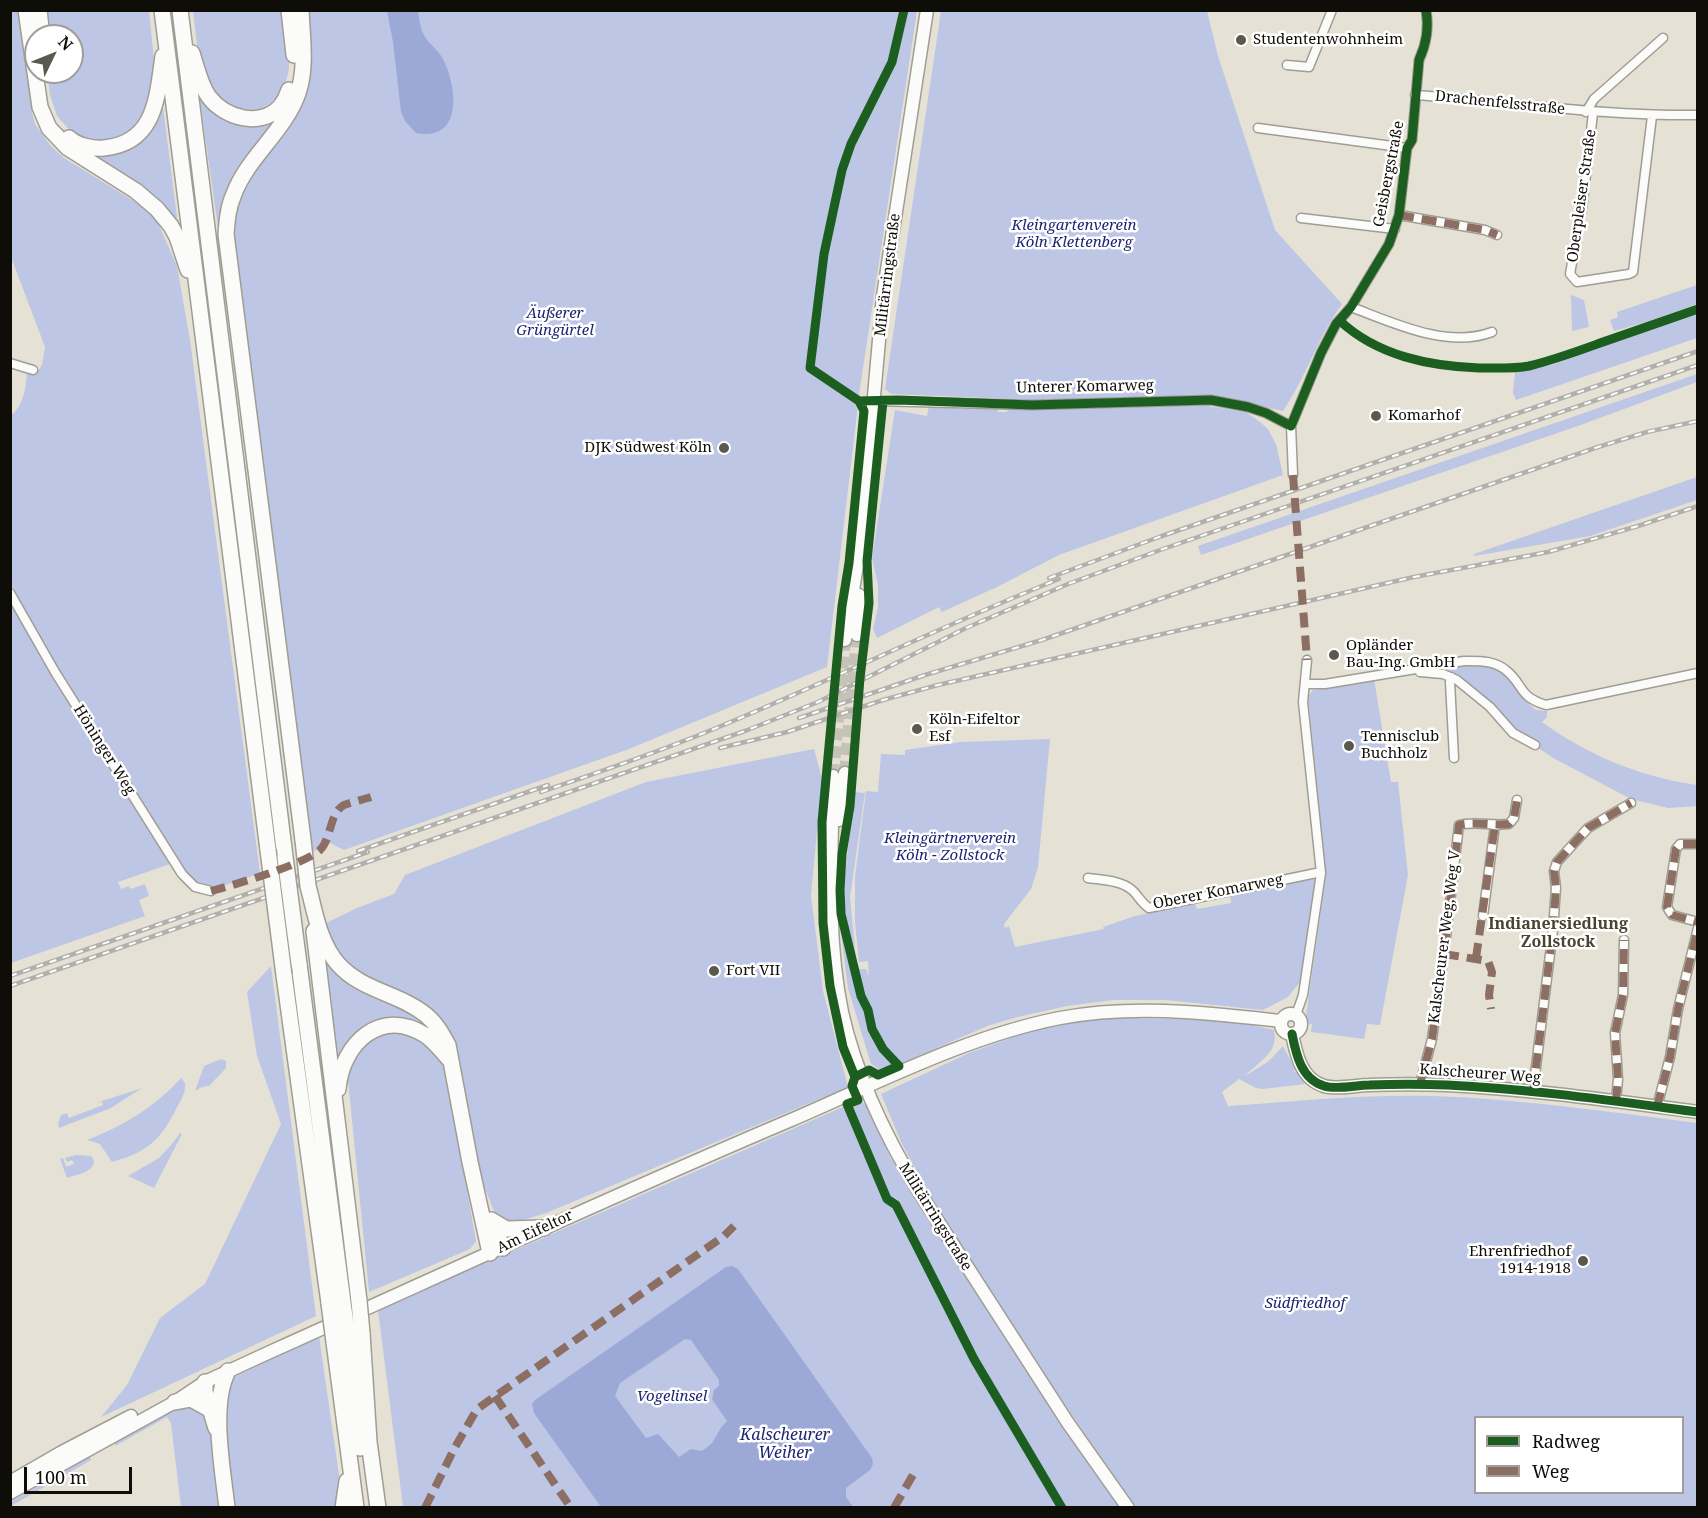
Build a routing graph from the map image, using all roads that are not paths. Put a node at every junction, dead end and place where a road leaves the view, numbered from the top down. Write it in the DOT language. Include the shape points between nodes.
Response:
graph roads {
  1 [pos="26,10"];
  2 [pos="162,10"];
  3 [pos="289,10"];
  4 [pos="301,10"];
  5 [pos="927,10"];
  6 [pos="1332,10"];
  7 [pos="1426,10"];
  8 [pos="180,11"];
  9 [pos="166,36"];
  10 [pos="1663,38"];
  11 [pos="1287,65"];
  12 [pos="44,84"];
  13 [pos="1415,95"];
  14 [pos="1589,112"];
  15 [pos="1698,115"];
  16 [pos="1652,116"];
  17 [pos="1258,128"];
  18 [pos="1407,148"];
  19 [pos="1399,215"];
  20 [pos="1301,218"];
  21 [pos="1395,229"];
  22 [pos="1497,235"];
  23 [pos="198,301"];
  24 [pos="1351,307"];
  25 [pos="1492,332"];
  26 [pos="10,363"];
  27 [pos="33,370"];
  28 [pos="874,401"];
  29 [pos="1291,426"];
  30 [pos="235,453"];
  31 [pos="1293,475"];
  32 [pos="10,593"];
  33 [pos="272,603"];
  34 [pos="851,637"];
  35 [pos="1307,660"];
  36 [pos="1418,670"];
  37 [pos="1698,673"];
  38 [pos="1451,677"];
  39 [pos="1305,684"];
  40 [pos="1534,745"];
  41 [pos="1454,758"];
  42 [pos="839,774"];
  43 [pos="1517,800"];
  44 [pos="1631,803"];
  45 [pos="1495,825"];
  46 [pos="1698,844"];
  47 [pos="1321,872"];
  48 [pos="1088,878"];
  49 [pos="308,886"];
  50 [pos="211,891"];
  51 [pos="1483,916"];
  52 [pos="1698,922"];
  53 [pos="1698,928"];
  54 [pos="1624,940"];
  55 [pos="1296,1015"];
  56 [pos="1281,1022"];
  57 [pos="1292,1034"];
  58 [pos="452,1063"];
  59 [pos="1420,1084"];
  60 [pos="867,1087"];
  61 [pos="1533,1091"];
  62 [pos="1616,1101"];
  63 [pos="1657,1107"];
  64 [pos="1698,1112"];
  65 [pos="336,1113"];
  66 [pos="478,1200"];
  67 [pos="491,1220"];
  68 [pos="544,1228"];
  69 [pos="496,1250"];
  70 [pos="344,1302"];
  71 [pos="348,1337"];
  72 [pos="228,1371"];
  73 [pos="205,1382"];
  74 [pos="175,1402"];
  75 [pos="214,1407"];
  76 [pos="349,1460"];
  77 [pos="10,1482"];
  78 [pos="10,1493"];
  79 [pos="227,1505"];
  80 [pos="343,1508"];
  81 [pos="356,1508"];
  82 [pos="368,1508"];
  83 [pos="378,1508"];
  84 [pos="1128,1508"];
  1 -- 23 [label="highway" via="40,107 49,128 68,148 136,191 164,217 177,237"];
  2 -- 9 [label="highway"];
  3 -- 8 [label="highway" via="295,63 290,89 279,108 252,119 221,110 209,98"];
  4 -- 33 [label="highway" via="303,62 298,92 286,117 234,192 226,234"];
  5 -- 28 [label="main road, Militärringstraße" via="883,296"];
  6 -- 11 [label="street" via="1308,67"];
  7 -- 13 [label="street, Geisbergstraße" via="1428,21"];
  8 -- 30 [label="highway"];
  9 -- 12 [label="highway" via="155,108 148,124 132,140 116,147 85,146 62,132 53,119"];
  9 -- 23 [label="highway"];
  10 -- 14 [label="street, Drachenfelsstraße" via="1594,99"];
  13 -- 14 [label="street, Drachenfelsstraße"];
  13 -- 18 [label="street, Geisbergstraße" via="1412,140"];
  14 -- 16 [label="street, Drachenfelsstraße"];
  14 -- 16 [label="street, Oberpleiser Straße" via="1583,201 1570,274 1577,282 1633,272"];
  15 -- 16 [label="street, Drachenfelsstraße"];
  17 -- 18 [label="street"];
  18 -- 19 [label="street, Geisbergstraße"];
  19 -- 21 [label="street, Geisbergstraße"];
  19 -- 22 [label="street"];
  20 -- 21 [label="street"];
  21 -- 24 [label="street, Geisbergstraße"];
  23 -- 70 [label="highway, bridge" via="284,975"];
  24 -- 25 [label="street" via="1422,332 1453,338"];
  24 -- 29 [label="street, Geisbergstraße" via="1336,324 1321,353"];
  26 -- 27 [label="street"];
  28 -- 29 [label="street, Unterer Komarweg" via="1032,405 1211,400 1248,407"];
  28 -- 34 [label="main road, Militärringstraße"];
  29 -- 31 [label="street"];
  30 -- 33 [label="highway"];
  30 -- 70 [label="highway, bridge"];
  32 -- 50 [label="street, Höninger Weg" via="182,874 195,887"];
  33 -- 49 [label="highway, bridge"];
  35 -- 39 [label="street"];
  36 -- 37 [label="street" via="1464,661 1497,664 1509,672 1526,695 1546,705"];
  36 -- 38 [label="street"];
  36 -- 39 [label="street"];
  38 -- 40 [label="street" via="1490,707 1513,734"];
  38 -- 41 [label="street"];
  39 -- 47 [label="street" via="1303,702"];
  42 -- 60 [label="main road, Militärringstraße" via="831,890 836,976 843,1013"];
  43 -- 45 [label="street" via="1509,824"];
  44 -- 61 [label="street" via="1588,828 1557,862 1553,930"];
  45 -- 51 [label="street"];
  45 -- 59 [label="street, Kalscheurer Weg, Weg V" via="1459,825 1432,1039"];
  46 -- 52 [label="street" via="1680,843 1676,849 1667,907 1672,915"];
  47 -- 48 [label="street, Oberer Komarweg" via="1149,908 1125,885"];
  47 -- 55 [label="street" via="1303,995"];
  49 -- 58 [label="highway" via="324,943 337,963 355,979 426,1015 448,1045"];
  49 -- 65 [label="highway"];
  53 -- 63 [label="street"];
  54 -- 62 [label="street" via="1623,995 1615,1033"];
  55 -- 56 [label="main road" via="1287,1014"];
  55 -- 57 [label="main road" via="1301,1026"];
  56 -- 57 [label="main road" via="1282,1029"];
  56 -- 60 [label="main road" via="1164,1010 1062,1018 1000,1033"];
  57 -- 59 [label="main road, Kalscheurer Weg" via="1302,1068 1311,1080 1324,1086"];
  58 -- 65 [label="highway" via="433,1041 411,1028 378,1029 361,1037 342,1064"];
  58 -- 66 [label="highway"];
  59 -- 61 [label="main road, Kalscheurer Weg"];
  60 -- 68 [label="main road, Am Eifeltor"];
  60 -- 84 [label="main road, Militärringstraße" via="899,1158 921,1195 1068,1423"];
  61 -- 62 [label="main road, Kalscheurer Weg"];
  62 -- 63 [label="main road, Kalscheurer Weg"];
  63 -- 64 [label="main road, Kalscheurer Weg"];
  65 -- 70 [label="highway"];
  66 -- 67 [label="highway"];
  66 -- 69 [label="highway"];
  67 -- 68 [label="highway" via="506,1229"];
  67 -- 69 [label="highway"];
  68 -- 69 [label="main road, Am Eifeltor"];
  69 -- 72 [label="main road, Am Eifeltor"];
  70 -- 71 [label="highway, bridge"];
  71 -- 76 [label="highway"];
  71 -- 82 [label="highway"];
  71 -- 83 [label="highway"];
  72 -- 73 [label="main road, Am Eifeltor"];
  72 -- 75 [label="highway"];
  73 -- 74 [label="main road, Am Eifeltor"];
  73 -- 75 [label="highway" via="213,1387"];
  73 -- 77 [label="main road, Am Eifeltor" via="192,1384"];
  74 -- 75 [label="highway" via="191,1399"];
  74 -- 78 [label="main road, Am Eifeltor"];
  75 -- 79 [label="highway"];
  76 -- 80 [label="highway"];
  76 -- 81 [label="highway"];
}
